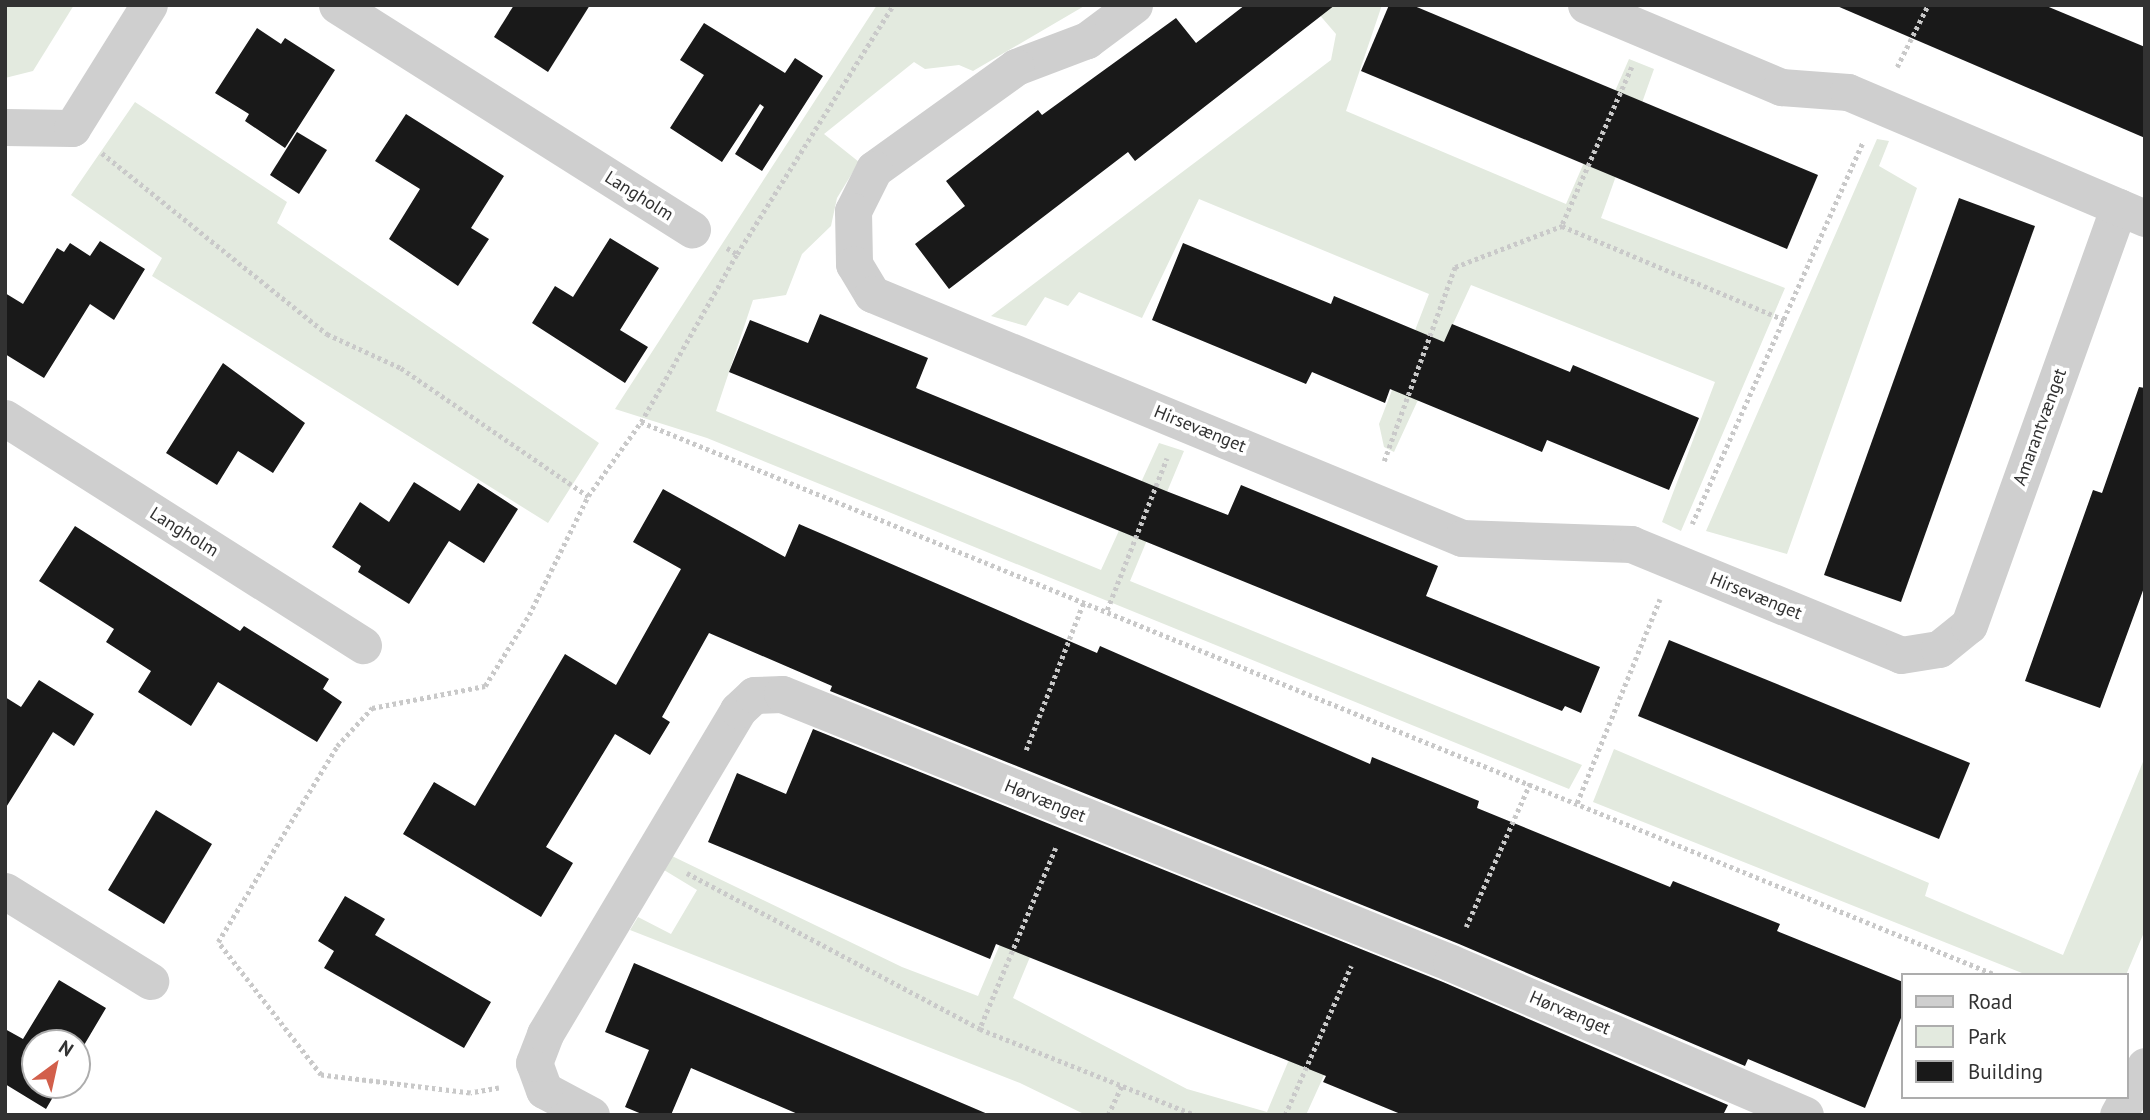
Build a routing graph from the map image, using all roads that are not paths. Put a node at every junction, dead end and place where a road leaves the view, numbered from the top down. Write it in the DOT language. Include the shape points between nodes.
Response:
graph roads {
  1 [pos="149,5"];
  2 [pos="337,5"];
  3 [pos="1134,5"];
  4 [pos="1586,5"];
  5 [pos="5,127"];
  6 [pos="2132,213"];
  7 [pos="692,229"];
  8 [pos="5,418"];
  9 [pos="1950,640"];
  10 [pos="363,645"];
  11 [pos="5,891"];
  12 [pos="150,981"];
  13 [pos="2145,1066"];
  14 [pos="2129,1095"];
  15 [pos="2127,1099"];
  16 [pos="591,1115"];
  17 [pos="1805,1115"];
  18 [pos="2118,1115"];
  1 -- 5 [label="street" via="72,128"];
  2 -- 7 [label="street, Langholm"];
  3 -- 9 [label="street, Hirsevænget" via="1087,40 1016,67 874,169 853,211 854,264 872,294 1462,538 1630,544 1901,654 1939,649"];
  4 -- 6 [label="street" via="1781,87 1848,92"];
  6 -- 9 [label="street, Amarantvænget" via="1969,625"];
  8 -- 10 [label="street, Langholm"];
  11 -- 12 [label="street"];
  13 -- 14 [label="street"];
  15 -- 18 [label="street"];
  16 -- 17 [label="street, Hørvænget" via="544,1090 534,1063 545,1034 738,710 754,695 782,694 1451,963"];
}
